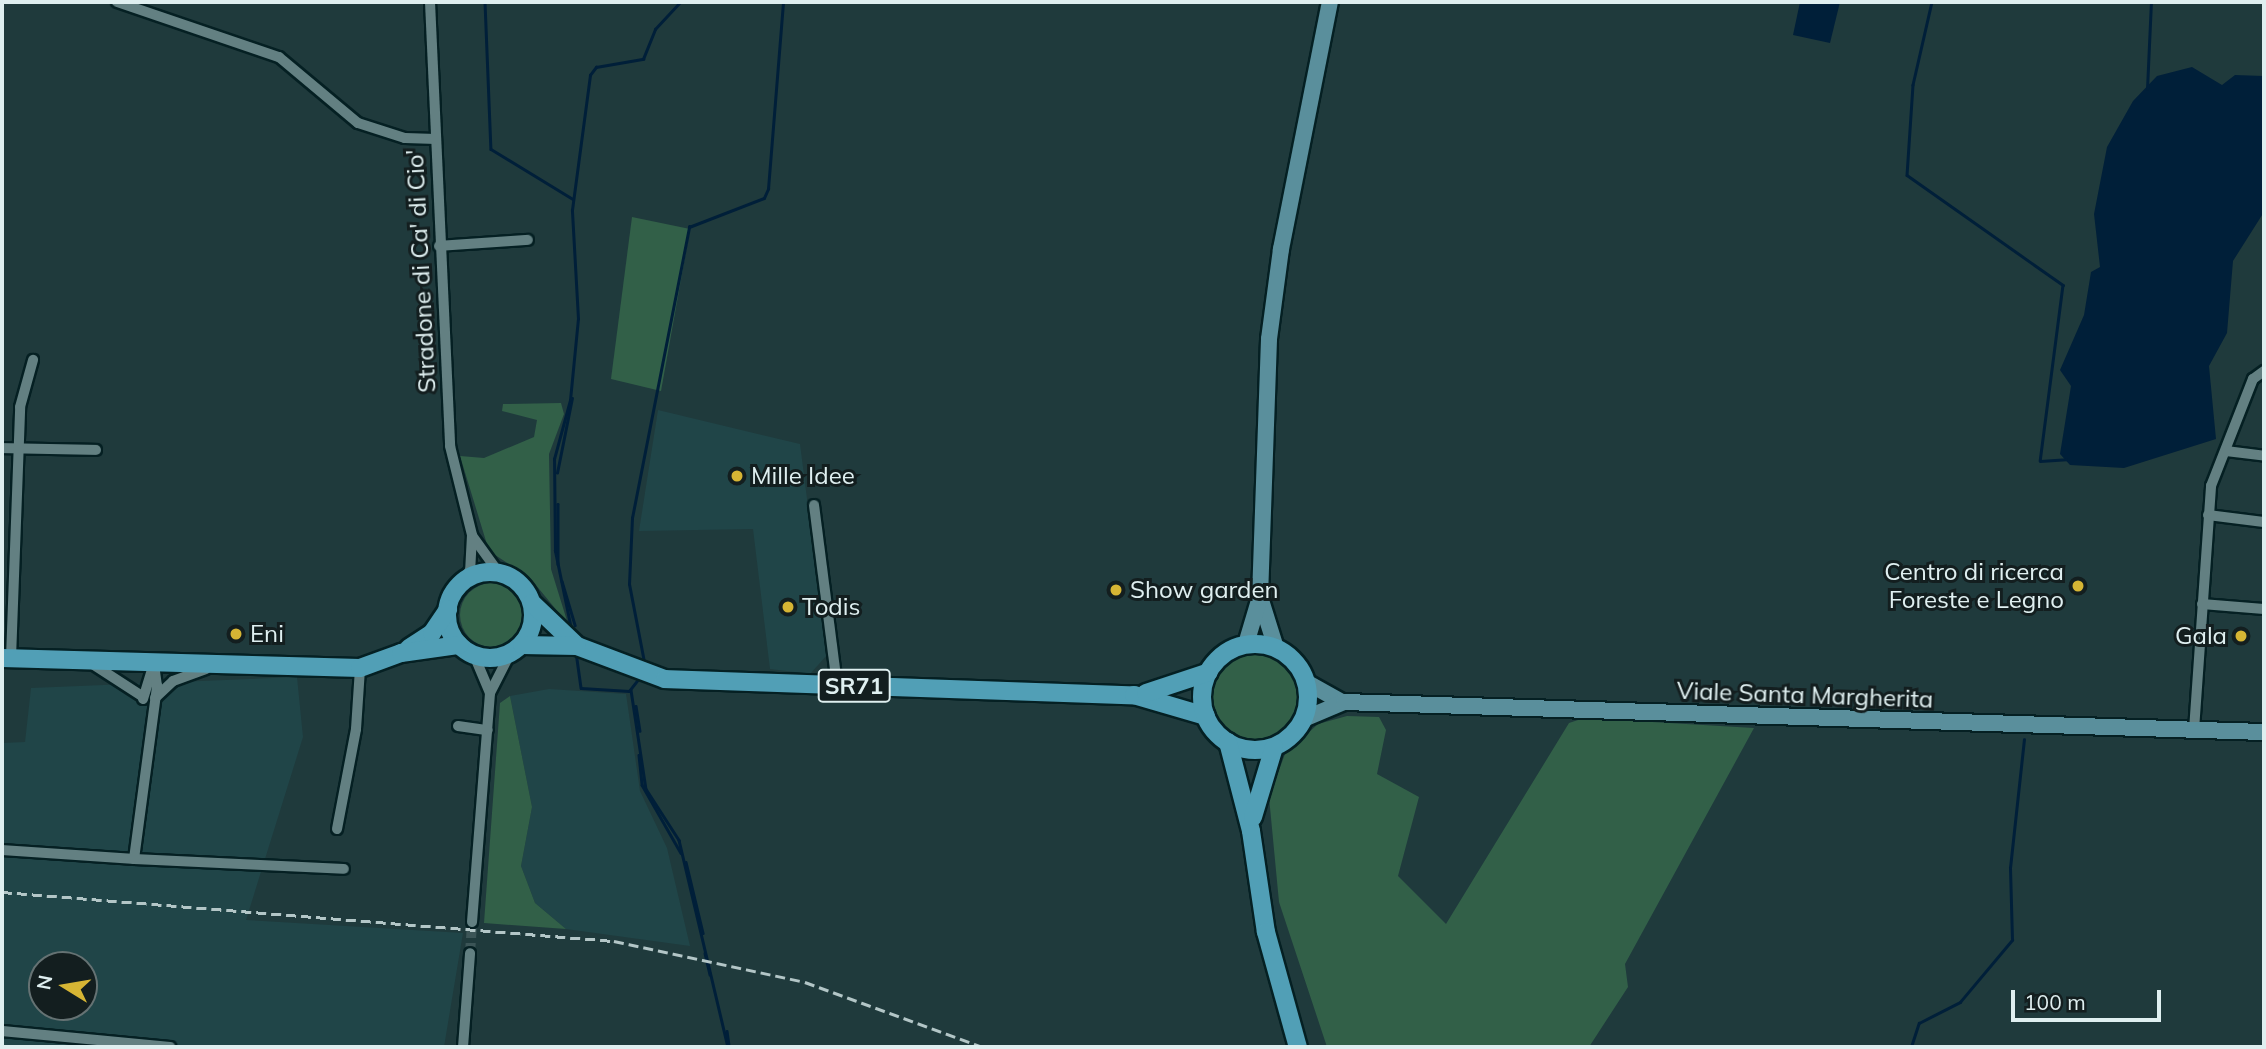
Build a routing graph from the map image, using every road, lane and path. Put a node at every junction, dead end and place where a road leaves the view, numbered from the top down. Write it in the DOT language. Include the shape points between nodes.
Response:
graph roads {
  1 [pos="117,2"];
  2 [pos="430,2"];
  3 [pos="1330,2"];
  4 [pos="436,139"];
  5 [pos="528,240"];
  6 [pos="439,246"];
  7 [pos="33,360"];
  8 [pos="2264,371"];
  9 [pos="2,447"];
  10 [pos="18,447"];
  11 [pos="96,450"];
  12 [pos="2226,451"];
  13 [pos="2264,456"];
  14 [pos="814,505"];
  15 [pos="2208,514"];
  16 [pos="2264,522"];
  17 [pos="472,535"];
  18 [pos="2,559"];
  19 [pos="14,560"];
  20 [pos="499,573"];
  21 [pos="461,584"];
  22 [pos="1260,597"];
  23 [pos="532,604"];
  24 [pos="2202,604"];
  25 [pos="448,609"];
  26 [pos="2264,609"];
  27 [pos="1245,644"];
  28 [pos="576,646"];
  29 [pos="1276,648"];
  30 [pos="516,649"];
  31 [pos="466,650"];
  32 [pos="401,653"];
  33 [pos="6,658"];
  34 [pos="85,661"];
  35 [pos="153,664"];
  36 [pos="225,665"];
  37 [pos="360,668"];
  38 [pos="1209,671"];
  39 [pos="1306,682"];
  40 [pos="837,685"];
  41 [pos="490,693"];
  42 [pos="1134,695"];
  43 [pos="148,699"];
  44 [pos="1344,702"];
  45 [pos="1206,716"];
  46 [pos="1304,719"];
  47 [pos="458,726"];
  48 [pos="488,730"];
  49 [pos="2194,730"];
  50 [pos="2264,732"];
  51 [pos="1228,742"];
  52 [pos="1274,747"];
  53 [pos="337,828"];
  54 [pos="1251,831"];
  55 [pos="2,850"];
  56 [pos="134,859"];
  57 [pos="344,869"];
  58 [pos="472,922"];
  59 [pos="470,953"];
  60 [pos="2,1031"];
  61 [pos="98,1044"];
  62 [pos="157,1047"];
  63 [pos="170,1047"];
  64 [pos="463,1047"];
  65 [pos="1298,1047"];
  1 -- 4 [label="street" via="279,57 358,123 405,138"];
  2 -- 4 [label="street, Stradone di Ca' di Cio'"];
  3 -- 22 [label="main road" via="1280,249 1269,339"];
  4 -- 6 [label="street, Stradone di Ca' di Cio'"];
  5 -- 6 [label="street"];
  6 -- 17 [label="street, Stradone di Ca' di Cio'" via="444,408"];
  7 -- 10 [label="street" via="20,399"];
  8 -- 12 [label="street" via="2253,379"];
  9 -- 10 [label="street"];
  10 -- 11 [label="street"];
  10 -- 19 [label="street"];
  12 -- 13 [label="street"];
  12 -- 15 [label="street" via="2212,481"];
  14 -- 40 [label="street"];
  15 -- 16 [label="street"];
  15 -- 24 [label="street"];
  17 -- 20 [label="street"];
  17 -- 21 [label="street" via="470,570"];
  18 -- 19 [label="street"];
  19 -- 33 [label="street"];
  20 -- 21 [label="main road"];
  20 -- 23 [label="main road, SR71" via="519,584"];
  21 -- 25 [label="main road, SR71"];
  22 -- 27 [label="main road"];
  22 -- 29 [label="main road"];
  23 -- 28 [label="main road, SR71"];
  23 -- 30 [label="main road"];
  24 -- 26 [label="street"];
  24 -- 49 [label="street"];
  25 -- 31 [label="main road"];
  25 -- 32 [label="main road, SR71" via="432,633"];
  27 -- 29 [label="main road"];
  27 -- 38 [label="main road, SR71" via="1224,654"];
  28 -- 30 [label="main road, SR71"];
  28 -- 40 [label="main road, SR71" via="666,679"];
  29 -- 39 [label="main road" via="1295,661"];
  30 -- 31 [label="main road, SR71"];
  30 -- 41 [label="street"];
  31 -- 32 [label="main road, SR71"];
  31 -- 41 [label="street"];
  32 -- 37 [label="main road, SR71"];
  33 -- 34 [label="main road, SR71"];
  34 -- 35 [label="main road, SR71"];
  34 -- 43 [label="street"];
  35 -- 36 [label="main road, SR71"];
  35 -- 43 [label="street"];
  36 -- 37 [label="main road, SR71"];
  36 -- 43 [label="street" via="180,677"];
  37 -- 53 [label="street" via="356,729"];
  38 -- 42 [label="main road, SR71"];
  38 -- 45 [label="main road"];
  39 -- 44 [label="main road, Viale Santa Margherita"];
  39 -- 46 [label="main road"];
  40 -- 42 [label="main road, SR71"];
  41 -- 48 [label="street"];
  42 -- 45 [label="main road, SR71"];
  43 -- 56 [label="street"];
  44 -- 46 [label="main road, Viale Santa Margherita"];
  44 -- 49 [label="main road, Viale Santa Margherita"];
  45 -- 51 [label="main road"];
  46 -- 52 [label="main road"];
  47 -- 48 [label="street"];
  48 -- 58 [label="street"];
  49 -- 50 [label="main road, Viale Santa Margherita"];
  51 -- 52 [label="main road" via="1251,750"];
  51 -- 54 [label="main road"];
  52 -- 54 [label="main road" via="1259,781"];
  54 -- 65 [label="main road" via="1266,932"];
  55 -- 56 [label="street"];
  56 -- 57 [label="street"];
  59 -- 64 [label="street"];
  60 -- 61 [label="street"];
  61 -- 62 [label="street"];
  62 -- 63 [label="street"];
}
